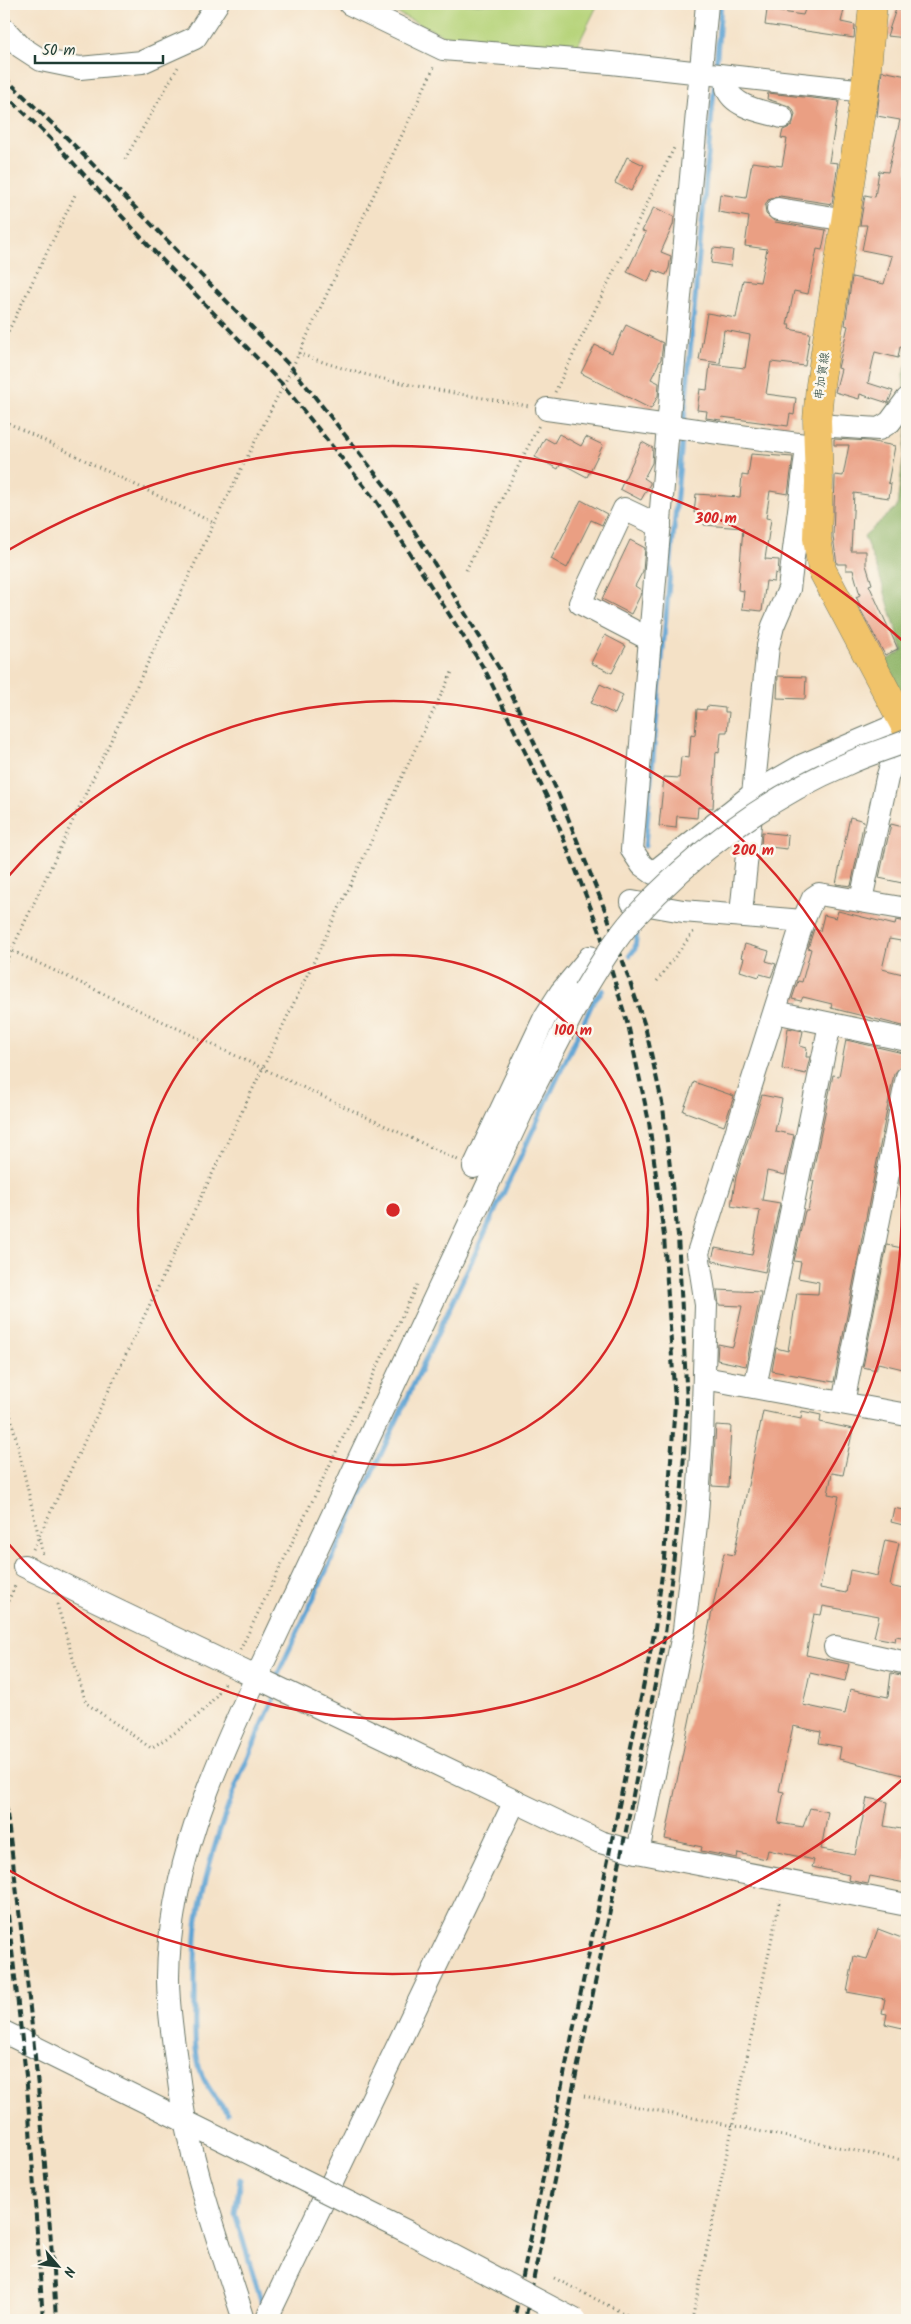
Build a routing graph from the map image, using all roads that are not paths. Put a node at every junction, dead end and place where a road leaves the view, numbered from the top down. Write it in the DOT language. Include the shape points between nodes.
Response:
graph roads {
  1 [pos="217,4"];
  2 [pos="350,4"];
  3 [pos="707,4"];
  4 [pos="873,4"];
  5 [pos="4,29"];
  6 [pos="713,75"];
  7 [pos="865,91"];
  8 [pos="782,118"];
  9 [pos="778,209"];
  10 [pos="847,220"];
  11 [pos="907,399"];
  12 [pos="547,409"];
  13 [pos="668,428"];
  14 [pos="816,440"];
  15 [pos="660,526"];
  16 [pos="651,640"];
  17 [pos="905,730"];
  18 [pos="754,793"];
  19 [pos="653,874"];
  20 [pos="861,900"];
  21 [pos="632,902"];
  22 [pos="907,909"];
  23 [pos="741,914"];
  24 [pos="803,921"];
  25 [pos="616,923"];
  26 [pos="590,957"];
  27 [pos="774,1012"];
  28 [pos="830,1024"];
  29 [pos="907,1040"];
  30 [pos="907,1077"];
  31 [pos="474,1167"];
  32 [pos="704,1378"];
  33 [pos="754,1387"];
  34 [pos="843,1403"];
  35 [pos="907,1415"];
  36 [pos="24,1566"];
  37 [pos="835,1647"];
  38 [pos="907,1662"];
  39 [pos="256,1678"];
  40 [pos="515,1801"];
  41 [pos="638,1852"];
  42 [pos="907,1905"];
  43 [pos="4,2032"];
  44 [pos="185,2119"];
  45 [pos="244,2320"];
  46 [pos="266,2320"];
  47 [pos="576,2320"];
  1 -- 5 [label="street" via="195,38 142,62 80,68 42,60 21,47"];
  2 -- 6 [label="street" via="443,49"];
  3 -- 6 [label="street"];
  4 -- 7 [label="main road, 串加賀線"];
  6 -- 7 [label="street"];
  6 -- 8 [label="street" via="735,100"];
  6 -- 13 [label="street" via="698,107"];
  7 -- 10 [label="main road, 串加賀線"];
  9 -- 10 [label="street"];
  10 -- 14 [label="main road, 串加賀線" via="820,385"];
  11 -- 14 [label="street" via="890,422 879,429"];
  12 -- 13 [label="street"];
  13 -- 14 [label="street"];
  13 -- 15 [label="street"];
  14 -- 17 [label="main road, 串加賀線" via="817,538 822,570"];
  14 -- 18 [label="street" via="806,455 789,589 768,646"];
  15 -- 16 [label="street"];
  15 -- 16 [label="street" via="624,509 580,602"];
  16 -- 19 [label="street" via="632,850"];
  17 -- 18 [label="street" via="803,765"];
  17 -- 20 [label="street" via="888,778"];
  17 -- 39 [label="street, bridge" via="847,764 810,781 732,829 677,876 633,920 584,991 524,1108"];
  18 -- 19 [label="street"];
  18 -- 23 [label="street"];
  19 -- 21 [label="street"];
  20 -- 22 [label="street"];
  20 -- 24 [label="street" via="819,894 813,898"];
  21 -- 23 [label="street"];
  21 -- 25 [label="street"];
  23 -- 24 [label="street"];
  24 -- 27 [label="street"];
  26 -- 31 [label="street" via="561,992 546,1017"];
  27 -- 28 [label="street"];
  27 -- 32 [label="street" via="698,1253 706,1304"];
  28 -- 29 [label="street"];
  28 -- 33 [label="street"];
  30 -- 34 [label="street"];
  32 -- 33 [label="street"];
  32 -- 41 [label="street" via="697,1516 684,1630"];
  33 -- 34 [label="street"];
  34 -- 35 [label="street"];
  36 -- 39 [label="street"];
  37 -- 38 [label="street"];
  39 -- 40 [label="street"];
  39 -- 44 [label="street" via="225,1744 194,1827 171,1933 168,1978 171,2024"];
  40 -- 41 [label="street" via="600,1842"];
  40 -- 46 [label="street"];
  41 -- 42 [label="street"];
  43 -- 44 [label="street"];
  44 -- 45 [label="street"];
  44 -- 47 [label="street, bridge"];
}
